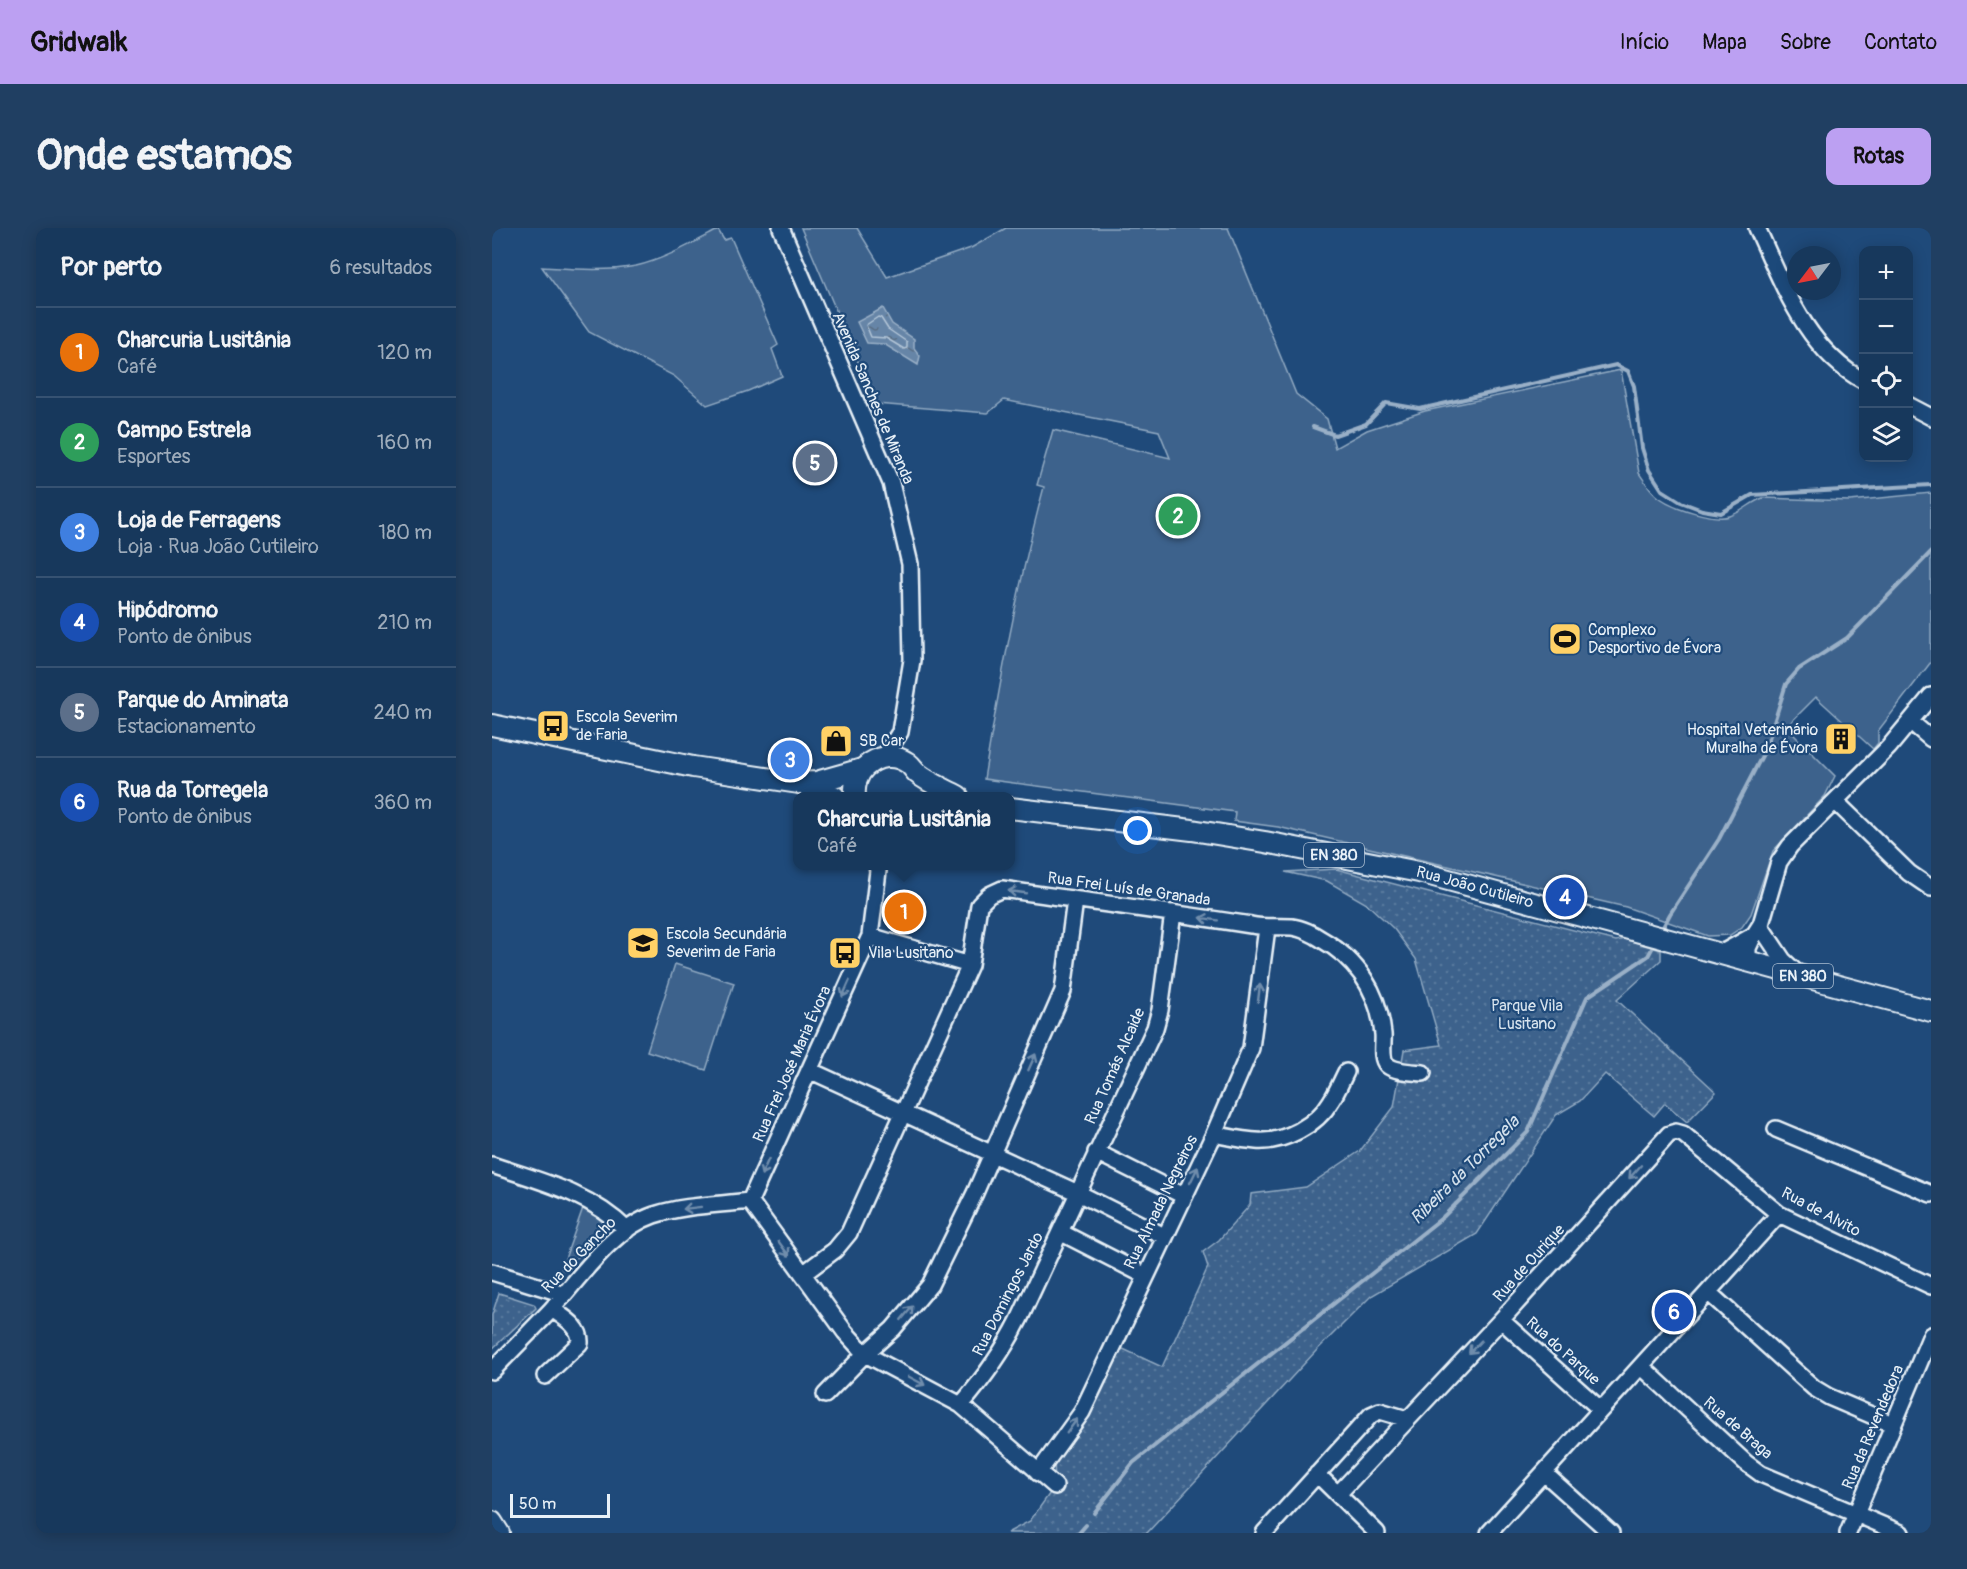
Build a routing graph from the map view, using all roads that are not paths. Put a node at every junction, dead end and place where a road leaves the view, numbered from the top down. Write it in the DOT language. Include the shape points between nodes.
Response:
graph roads {
  1 [pos="781,228"];
  2 [pos="1757,228"];
  3 [pos="1859,378"];
  4 [pos="1913,408"];
  5 [pos="1931,417"];
  6 [pos="1931,696"];
  7 [pos="1911,722"];
  8 [pos="492,725"];
  9 [pos="900,732"];
  10 [pos="1931,739"];
  11 [pos="884,757"];
  12 [pos="862,769"];
  13 [pos="914,769"];
  14 [pos="799,783"];
  15 [pos="823,792"];
  16 [pos="855,792"];
  17 [pos="921,792"];
  18 [pos="951,792"];
  19 [pos="1836,802"];
  20 [pos="1015,808"];
  21 [pos="879,870"];
  22 [pos="1931,888"];
  23 [pos="1075,900"];
  24 [pos="1173,913"];
  25 [pos="1267,928"];
  26 [pos="1759,930"];
  27 [pos="870,936"];
  28 [pos="1720,954"];
  29 [pos="1748,961"];
  30 [pos="970,965"];
  31 [pos="1799,975"];
  32 [pos="1931,1011"];
  33 [pos="809,1070"];
  34 [pos="1346,1072"];
  35 [pos="1423,1073"];
  36 [pos="903,1113"];
  37 [pos="1776,1129"];
  38 [pos="1676,1132"];
  39 [pos="1214,1134"];
  40 [pos="1096,1152"];
  41 [pos="991,1154"];
  42 [pos="492,1166"];
  43 [pos="1078,1193"];
  44 [pos="1931,1194"];
  45 [pos="1184,1196"];
  46 [pos="750,1201"];
  47 [pos="1779,1214"];
  48 [pos="627,1230"];
  49 [pos="1060,1232"];
  50 [pos="1164,1236"];
  51 [pos="492,1272"];
  52 [pos="803,1274"];
  53 [pos="1146,1276"];
  54 [pos="1931,1286"];
  55 [pos="1708,1292"];
  56 [pos="564,1294"];
  57 [pos="552,1309"];
  58 [pos="1501,1320"];
  59 [pos="1931,1335"];
  60 [pos="865,1354"];
  61 [pos="1641,1366"];
  62 [pos="492,1371"];
  63 [pos="545,1376"];
  64 [pos="825,1395"];
  65 [pos="961,1405"];
  66 [pos="1600,1409"];
  67 [pos="1407,1419"];
  68 [pos="1892,1424"];
  69 [pos="1038,1473"];
  70 [pos="1544,1473"];
  71 [pos="1317,1474"];
  72 [pos="1055,1486"];
  73 [pos="1338,1494"];
  74 [pos="1856,1515"];
  75 [pos="492,1522"];
  76 [pos="1492,1532"];
  77 [pos="499,1533"];
  78 [pos="1264,1533"];
  79 [pos="1377,1533"];
  80 [pos="1611,1533"];
  81 [pos="1848,1533"];
  82 [pos="1901,1533"];
  1 -- 9 [label="street, Avenida Sanches de Miranda" via="897,502 910,564 912,660"];
  2 -- 3 [label="street" via="1805,325 1836,362"];
  4 -- 5 [label="street"];
  6 -- 7 [label="street"];
  7 -- 10 [label="street"];
  7 -- 19 [label="street"];
  8 -- 14 [label="main road" via="693,767"];
  9 -- 11 [label="street, Avenida Sanches de Miranda"];
  9 -- 13 [label="street, Avenida Sanches de Miranda"];
  11 -- 12 [label="main road"];
  11 -- 13 [label="main road" via="897,758"];
  12 -- 14 [label="main road"];
  12 -- 16 [label="main road"];
  13 -- 17 [label="main road"];
  13 -- 18 [label="main road"];
  14 -- 15 [label="main road"];
  19 -- 22 [label="street" via="1909,873"];
  19 -- 26 [label="street" via="1790,846 1779,862"];
  20 -- 28 [label="main road, Rua João Cutileiro / EN 380" via="1192,830 1419,872"];
  21 -- 27 [label="street, Rua Frei José Maria Évora"];
  23 -- 24 [label="street, Rua Frei Luís de Granada"];
  23 -- 30 [label="street, Rua Frei Luís de Granada, one-way" via="1002,890 989,895 979,905"];
  41 -- 23 [label="street, one-way" via="1063,991"];
  25 -- 24 [label="street, Rua Frei Luís de Granada, one-way"];
  24 -- 40 [label="street, Rua Tomás Alcaide" via="1158,1020"];
  25 -- 35 [label="street, Rua Frei Luís de Granada" via="1294,927 1341,951 1369,985 1379,1008 1387,1065"];
  39 -- 25 [label="street, Rua Almada Negreiros, one-way" via="1251,1048"];
  26 -- 28 [label="street"];
  26 -- 29 [label="street" via="1764,942 1759,954"];
  26 -- 31 [label="street"];
  27 -- 30 [label="street"];
  27 -- 33 [label="street, Rua Frei José Maria Évora, one-way"];
  28 -- 29 [label="main road, Rua João Cutileiro / EN 380"];
  29 -- 31 [label="main road, Rua João Cutileiro / EN 380"];
  30 -- 36 [label="street, Rua Frei Luís de Granada"];
  31 -- 32 [label="main road, Rua João Cutileiro / EN 380"];
  33 -- 36 [label="street"];
  33 -- 46 [label="street, Rua Frei José Maria Évora, one-way"];
  34 -- 39 [label="street" via="1331,1103 1317,1119 1294,1133 1258,1142"];
  36 -- 41 [label="street"];
  36 -- 52 [label="street, Rua Frei Luís de Granada" via="849,1233 835,1250"];
  37 -- 44 [label="street"];
  38 -- 47 [label="street, Rua de Alvito"];
  38 -- 58 [label="street, Rua de Ourique, one-way" via="1669,1134"];
  45 -- 39 [label="street, Rua Almada Negreiros, one-way"];
  40 -- 43 [label="street, Rua Tomás Alcaide"];
  40 -- 45 [label="street"];
  41 -- 43 [label="street"];
  60 -- 41 [label="street, one-way" via="893,1329 930,1285"];
  42 -- 48 [label="street" via="549,1183 589,1201"];
  43 -- 49 [label="street, Rua Domingos Jardo"];
  43 -- 50 [label="street"];
  45 -- 50 [label="street, Rua Almada Negreiros"];
  46 -- 48 [label="street, Rua do Gancho, one-way" via="653,1215"];
  46 -- 52 [label="street, one-way"];
  47 -- 54 [label="street, Rua de Alvito"];
  47 -- 55 [label="street"];
  48 -- 56 [label="street, Rua do Gancho"];
  49 -- 53 [label="street"];
  49 -- 65 [label="street, Rua Domingos Jardo" via="1004,1348"];
  50 -- 53 [label="street, Rua Almada Negreiros"];
  51 -- 56 [label="street"];
  52 -- 60 [label="street"];
  69 -- 53 [label="street, Rua Almada Negreiros, one-way" via="1082,1412"];
  55 -- 61 [label="street"];
  55 -- 68 [label="street" via="1814,1388"];
  56 -- 57 [label="street, Rua do Gancho"];
  57 -- 62 [label="street, Rua do Gancho"];
  57 -- 63 [label="street" via="577,1329 580,1343"];
  58 -- 66 [label="street, Rua do Parque"];
  58 -- 67 [label="street, Rua de Ourique, one-way"];
  59 -- 68 [label="street, Rua da Revendedora"];
  60 -- 64 [label="street"];
  60 -- 65 [label="street, one-way"];
  61 -- 66 [label="street"];
  61 -- 74 [label="street, Rua de Braga" via="1761,1474"];
  65 -- 69 [label="street"];
  66 -- 70 [label="street"];
  67 -- 71 [label="street" via="1380,1411 1371,1415"];
  67 -- 73 [label="street, Rua de Ourique"];
  68 -- 74 [label="street, Rua da Revendedora"];
  69 -- 72 [label="street"];
  70 -- 76 [label="street"];
  70 -- 80 [label="street"];
  71 -- 73 [label="street"];
  71 -- 78 [label="street"];
  73 -- 79 [label="street"];
  74 -- 81 [label="street, Rua da Revendedora"];
  74 -- 82 [label="street, Rua de Braga"];
  75 -- 77 [label="main road"];
}
